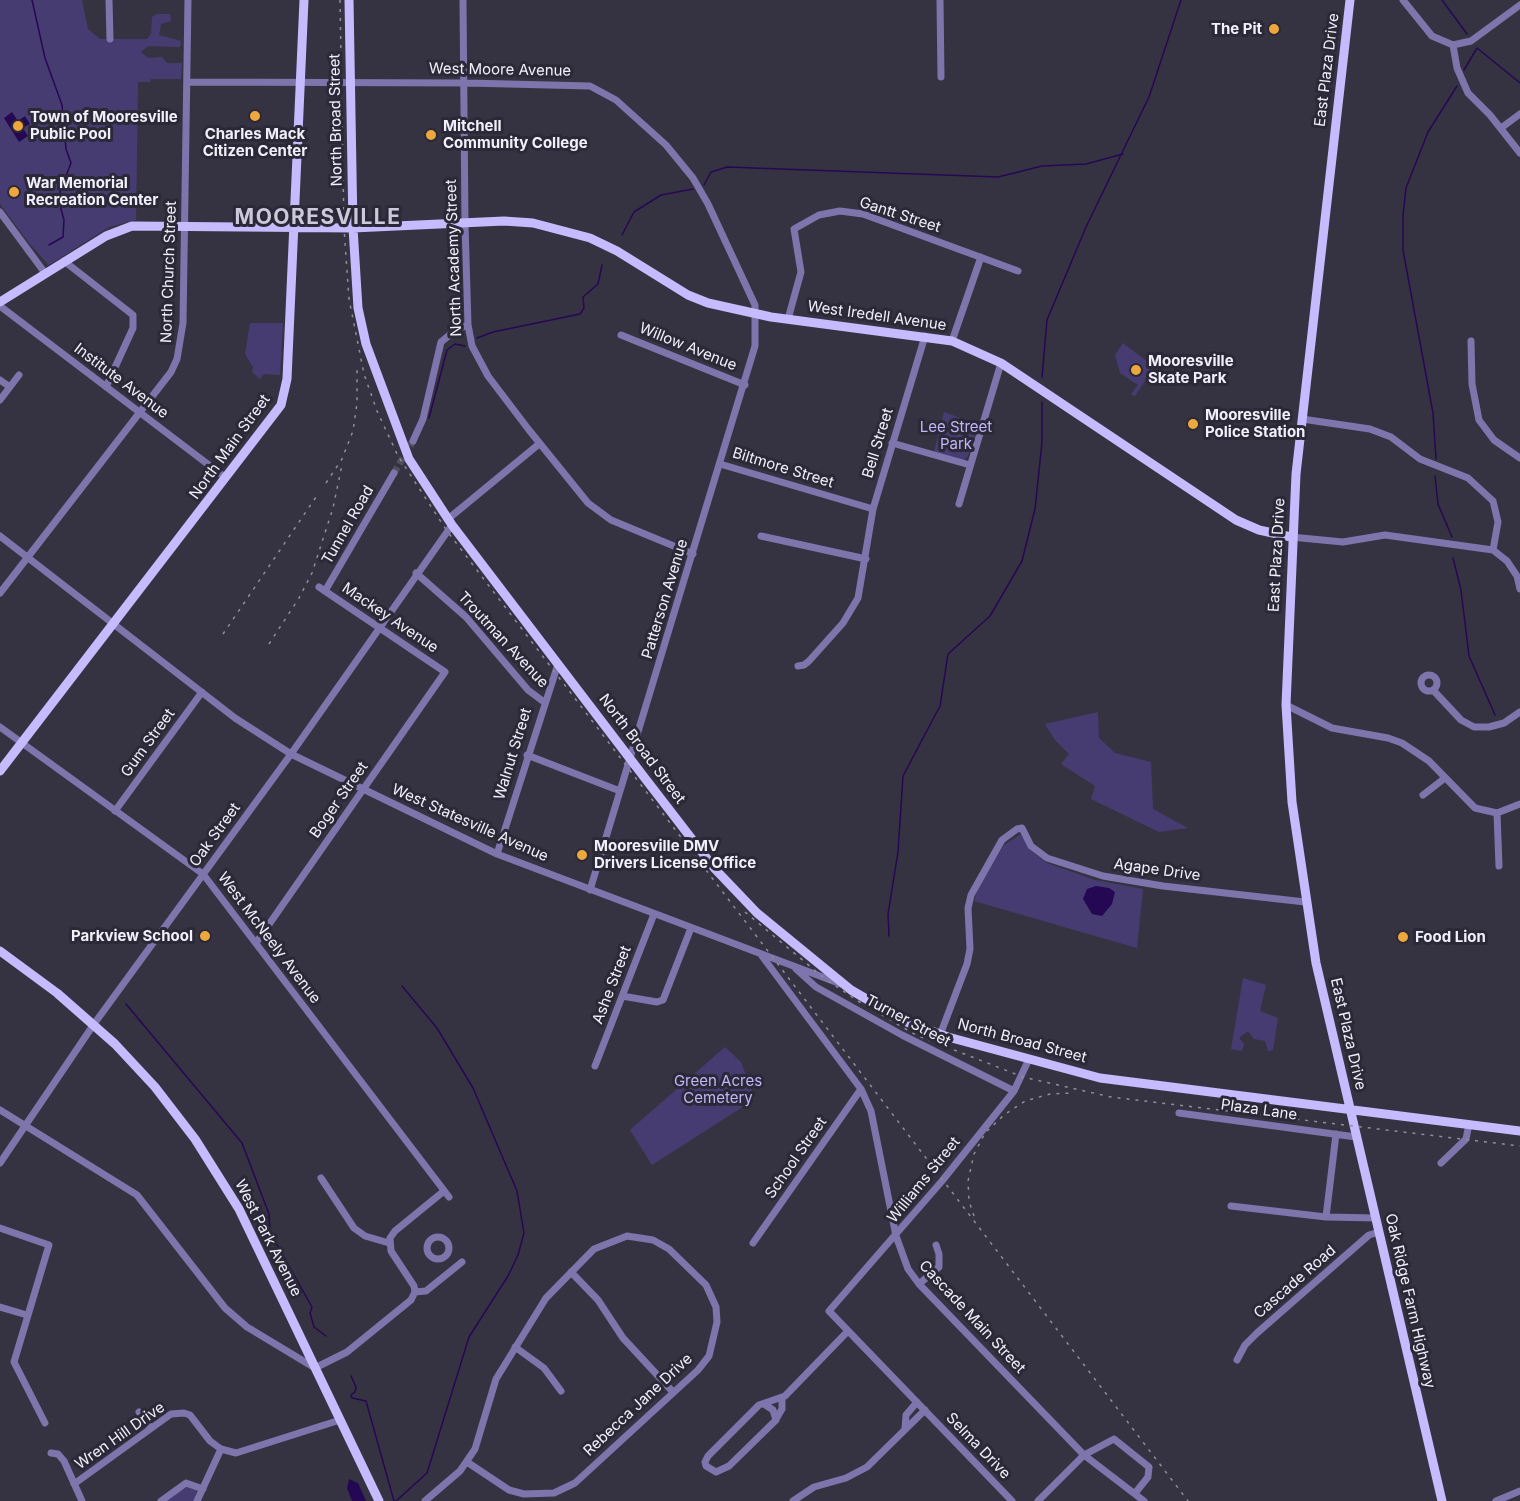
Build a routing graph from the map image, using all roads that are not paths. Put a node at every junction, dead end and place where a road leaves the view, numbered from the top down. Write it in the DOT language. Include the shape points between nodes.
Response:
graph roads {
  1 [pos="109,0"];
  2 [pos="188,0"];
  3 [pos="304,0"];
  4 [pos="349,0"];
  5 [pos="463,0"];
  6 [pos="940,0"];
  7 [pos="1350,0"];
  8 [pos="1403,0"];
  9 [pos="1520,5"];
  10 [pos="110,39"];
  11 [pos="1453,45"];
  12 [pos="941,77"];
  13 [pos="187,82"];
  14 [pos="300,83"];
  15 [pos="350,83"];
  16 [pos="463,83"];
  17 [pos="1520,114"];
  18 [pos="1501,128"];
  19 [pos="1520,153"];
  20 [pos="0,212"];
  21 [pos="465,224"];
  22 [pos="185,227"];
  23 [pos="293,228"];
  24 [pos="353,228"];
  25 [pos="981,257"];
  26 [pos="64,261"];
  27 [pos="1018,271"];
  28 [pos="45,273"];
  29 [pos="0,302"];
  30 [pos="0,306"];
  31 [pos="756,314"];
  32 [pos="788,319"];
  33 [pos="468,325"];
  34 [pos="621,335"];
  35 [pos="925,336"];
  36 [pos="952,341"];
  37 [pos="1471,341"];
  38 [pos="1001,363"];
  39 [pos="19,375"];
  40 [pos="0,380"];
  41 [pos="745,385"];
  42 [pos="10,387"];
  43 [pos="106,387"];
  44 [pos="0,400"];
  45 [pos="140,412"];
  46 [pos="1302,420"];
  47 [pos="412,441"];
  48 [pos="892,443"];
  49 [pos="539,444"];
  50 [pos="1519,457"];
  51 [pos="720,464"];
  52 [pos="970,465"];
  53 [pos="394,473"];
  54 [pos="226,478"];
  55 [pos="959,504"];
  56 [pos="873,509"];
  57 [pos="450,522"];
  58 [pos="0,536"];
  59 [pos="761,536"];
  60 [pos="1291,537"];
  61 [pos="1493,550"];
  62 [pos="693,554"];
  63 [pos="28,557"];
  64 [pos="866,559"];
  65 [pos="416,573"];
  66 [pos="322,589"];
  67 [pos="1520,590"];
  68 [pos="0,593"];
  69 [pos="114,624"];
  70 [pos="378,627"];
  71 [pos="558,664"];
  72 [pos="798,666"];
  73 [pos="445,672"];
  74 [pos="1433,690"];
  75 [pos="202,692"];
  76 [pos="544,702"];
  77 [pos="1286,705"];
  78 [pos="1520,712"];
  79 [pos="0,727"];
  80 [pos="22,744"];
  81 [pos="291,754"];
  82 [pos="527,755"];
  83 [pos="630,758"];
  84 [pos="0,771"];
  85 [pos="1445,778"];
  86 [pos="363,790"];
  87 [pos="620,791"];
  88 [pos="1423,795"];
  89 [pos="1520,804"];
  90 [pos="115,811"];
  91 [pos="1497,813"];
  92 [pos="497,854"];
  93 [pos="1500,866"];
  94 [pos="203,874"];
  95 [pos="590,890"];
  96 [pos="1305,902"];
  97 [pos="654,914"];
  98 [pos="691,928"];
  99 [pos="256,943"];
  100 [pos="0,951"];
  101 [pos="761,954"];
  102 [pos="794,968"];
  103 [pos="846,986"];
  104 [pos="622,996"];
  105 [pos="94,1024"];
  106 [pos="940,1035"];
  107 [pos="1029,1059"];
  108 [pos="595,1066"];
  109 [pos="861,1089"];
  110 [pos="1014,1091"];
  111 [pos="1349,1108"];
  112 [pos="0,1110"];
  113 [pos="1179,1113"];
  114 [pos="1469,1124"];
  115 [pos="25,1125"];
  116 [pos="1520,1131"];
  117 [pos="1336,1134"];
  118 [pos="1356,1137"];
  119 [pos="0,1163"];
  120 [pos="1441,1163"];
  121 [pos="321,1178"];
  122 [pos="1231,1206"];
  123 [pos="1326,1217"];
  124 [pos="1376,1218"];
  125 [pos="0,1228"];
  126 [pos="1379,1232"];
  127 [pos="896,1236"];
  128 [pos="389,1243"];
  129 [pos="753,1243"];
  130 [pos="936,1245"];
  131 [pos="445,1257"];
  132 [pos="462,1262"];
  133 [pos="454,1269"];
  134 [pos="571,1272"];
  135 [pos="919,1284"];
  136 [pos="415,1292"];
  137 [pos="0,1307"];
  138 [pos="829,1311"];
  139 [pos="27,1315"];
  140 [pos="848,1330"];
  141 [pos="515,1347"];
  142 [pos="1237,1360"];
  143 [pos="315,1368"];
  144 [pos="561,1391"];
  145 [pos="673,1392"];
  146 [pos="782,1397"];
  147 [pos="917,1402"];
  148 [pos="764,1404"];
  149 [pos="925,1410"];
  150 [pos="139,1412"];
  151 [pos="340,1420"];
  152 [pos="776,1420"];
  153 [pos="45,1423"];
  154 [pos="151,1428"];
  155 [pos="905,1430"];
  156 [pos="221,1449"];
  157 [pos="51,1453"];
  158 [pos="1084,1455"];
  159 [pos="467,1462"];
  160 [pos="74,1484"];
  161 [pos="203,1488"];
  162 [pos="1520,1491"];
  163 [pos="1136,1492"];
  164 [pos="82,1501"];
  165 [pos="161,1501"];
  166 [pos="197,1501"];
  167 [pos="379,1501"];
  168 [pos="425,1501"];
  169 [pos="793,1501"];
  170 [pos="1012,1501"];
  171 [pos="1038,1501"];
  172 [pos="1144,1501"];
  173 [pos="1442,1501"];
  174 [pos="1496,1501"];
  1 -- 10 [label="street"];
  2 -- 13 [label="street, North Church Street"];
  3 -- 14 [label="main road, North Main Street"];
  4 -- 15 [label="main road, North Broad Street"];
  5 -- 16 [label="street, North Academy Street"];
  6 -- 12 [label="street"];
  7 -- 46 [label="main road, East Plaza Drive"];
  8 -- 11 [label="street" via="1432,36"];
  9 -- 11 [label="street" via="1471,41"];
  11 -- 18 [label="street" via="1461,81"];
  13 -- 14 [label="street, West Moore Avenue"];
  13 -- 22 [label="street, North Church Street"];
  14 -- 15 [label="street, West Moore Avenue"];
  14 -- 23 [label="main road, North Main Street"];
  15 -- 16 [label="street, West Moore Avenue"];
  15 -- 24 [label="main road, North Broad Street"];
  16 -- 21 [label="street, North Academy Street"];
  16 -- 31 [label="street, West Moore Avenue" via="590,86 616,100 666,146 693,178"];
  17 -- 18 [label="street"];
  18 -- 19 [label="street"];
  20 -- 28 [label="street"];
  21 -- 24 [label="main road, West Iredell Avenue"];
  21 -- 31 [label="main road, West Iredell Avenue" via="513,222 562,228 617,251 688,295"];
  21 -- 33 [label="street, North Academy Street"];
  22 -- 23 [label="main road, West Iredell Avenue"];
  22 -- 26 [label="main road, West Iredell Avenue" via="118,230"];
  22 -- 45 [label="street, North Church Street" via="181,347 174,367"];
  23 -- 24 [label="main road, West Iredell Avenue"];
  23 -- 54 [label="main road, North Main Street" via="285,393 274,417"];
  24 -- 57 [label="main road, North Broad Street" via="358,308 366,344 409,459"];
  25 -- 27 [label="street, Gantt Street"];
  25 -- 32 [label="street, Gantt Street" via="863,214 819,214 794,230 801,272"];
  25 -- 36 [label="street"];
  26 -- 28 [label="main road, West Iredell Avenue"];
  26 -- 43 [label="street" via="133,315 133,328"];
  28 -- 29 [label="main road, West Iredell Avenue"];
  30 -- 43 [label="street, Institute Avenue"];
  31 -- 32 [label="main road, West Iredell Avenue"];
  31 -- 41 [label="street, Patterson Avenue" via="755,346"];
  32 -- 35 [label="main road, West Iredell Avenue"];
  33 -- 47 [label="street" via="441,342 423,419"];
  33 -- 49 [label="street, North Academy Street" via="477,358"];
  34 -- 41 [label="street, Willow Avenue"];
  35 -- 36 [label="main road, West Iredell Avenue"];
  35 -- 48 [label="street, Bell Street"];
  36 -- 38 [label="main road, West Iredell Avenue"];
  37 -- 50 [label="street" via="1472,384 1479,420 1494,440"];
  38 -- 52 [label="street"];
  38 -- 60 [label="main road, West Iredell Avenue" via="1236,520"];
  39 -- 42 [label="street"];
  40 -- 42 [label="street"];
  41 -- 51 [label="street, Patterson Avenue"];
  42 -- 44 [label="street"];
  43 -- 45 [label="street, Institute Avenue"];
  45 -- 54 [label="street, Institute Avenue"];
  45 -- 63 [label="street, North Church Street"];
  46 -- 60 [label="main road, East Plaza Drive"];
  46 -- 61 [label="street" via="1370,429 1391,437 1420,459 1468,478 1492,501 1498,522"];
  48 -- 52 [label="street"];
  48 -- 56 [label="street, Bell Street"];
  49 -- 57 [label="street, Oak Street"];
  49 -- 62 [label="street, North Academy Street" via="577,491 601,513"];
  51 -- 56 [label="street, Biltmore Street"];
  51 -- 62 [label="street, Patterson Avenue"];
  52 -- 55 [label="street"];
  53 -- 66 [label="street, Tunnel Road"];
  54 -- 69 [label="main road, North Main Street"];
  56 -- 64 [label="street, Bell Street"];
  57 -- 65 [label="street, Oak Street"];
  57 -- 71 [label="main road, North Broad Street"];
  58 -- 63 [label="street, West Statesville Avenue"];
  59 -- 64 [label="street"];
  60 -- 61 [label="street, West Iredell Avenue" via="1343,542 1385,535"];
  60 -- 77 [label="main road, East Plaza Drive"];
  61 -- 67 [label="street" via="1507,561"];
  62 -- 83 [label="street, Patterson Avenue"];
  63 -- 68 [label="street, North Church Street"];
  63 -- 69 [label="street, West Statesville Avenue"];
  64 -- 72 [label="street, Bell Street" via="862,584 851,611 808,661"];
  65 -- 70 [label="street, Oak Street"];
  65 -- 76 [label="street, Troutman Avenue" via="466,617 528,690"];
  66 -- 70 [label="street, Mackey Avenue"];
  69 -- 75 [label="street, West Statesville Avenue"];
  69 -- 80 [label="main road, North Main Street"];
  70 -- 73 [label="street, Mackey Avenue"];
  70 -- 81 [label="street, Oak Street"];
  71 -- 76 [label="street, Walnut Street"];
  71 -- 83 [label="main road, North Broad Street"];
  73 -- 86 [label="street, Boger Street"];
  74 -- 78 [label="street" via="1461,720 1474,727 1489,728"];
  75 -- 81 [label="street, West Statesville Avenue"];
  75 -- 90 [label="street, Gum Street"];
  76 -- 82 [label="street, Walnut Street"];
  77 -- 85 [label="street" via="1332,728 1402,743 1429,761"];
  77 -- 96 [label="main road, East Plaza Drive" via="1292,810"];
  79 -- 80 [label="street, West McNeely Avenue"];
  80 -- 84 [label="main road, North Main Street"];
  80 -- 90 [label="street, West McNeely Avenue"];
  81 -- 86 [label="street, West Statesville Avenue"];
  81 -- 94 [label="street, Oak Street"];
  82 -- 87 [label="street"];
  82 -- 92 [label="street, Walnut Street"];
  83 -- 87 [label="street, Patterson Avenue"];
  83 -- 103 [label="main road, North Broad Street" via="729,884 757,913"];
  85 -- 88 [label="street"];
  85 -- 91 [label="street" via="1475,808"];
  86 -- 92 [label="street, West Statesville Avenue"];
  86 -- 99 [label="street, Boger Street"];
  87 -- 95 [label="street, Patterson Avenue"];
  89 -- 91 [label="street"];
  90 -- 94 [label="street, West McNeely Avenue"];
  91 -- 93 [label="street"];
  92 -- 95 [label="street, West Statesville Avenue"];
  94 -- 99 [label="street, West McNeely Avenue"];
  94 -- 105 [label="street, Oak Street"];
  95 -- 97 [label="street, West Statesville Avenue"];
  96 -- 106 [label="street, Agape Drive" via="1103,876 1047,858 1031,846 1022,828 1002,840 970,895 967,964"];
  96 -- 111 [label="main road, East Plaza Drive"];
  97 -- 98 [label="street, West Statesville Avenue"];
  97 -- 104 [label="street, Ashe Street"];
  98 -- 101 [label="street, West Statesville Avenue"];
  98 -- 104 [label="street" via="663,1000"];
  99 -- 128 [label="street, West McNeely Avenue" via="447,1194 395,1231"];
  100 -- 105 [label="main road, West Park Avenue"];
  101 -- 102 [label="street, West Statesville Avenue"];
  101 -- 109 [label="street, Cascade Main Street"];
  102 -- 103 [label="street, West Statesville Avenue"];
  102 -- 110 [label="street, Turner Street" via="816,987"];
  103 -- 106 [label="main road, North Broad Street" via="904,1021"];
  104 -- 108 [label="street, Ashe Street"];
  105 -- 115 [label="street, Oak Street"];
  105 -- 143 [label="main road, West Park Avenue" via="176,1112 223,1182"];
  106 -- 107 [label="main road, North Broad Street"];
  107 -- 110 [label="street, Williams Street"];
  107 -- 111 [label="main road, North Broad Street" via="1158,1087"];
  109 -- 127 [label="street, Cascade Main Street" via="876,1134"];
  109 -- 129 [label="street, School Street"];
  110 -- 127 [label="street, Williams Street"];
  111 -- 114 [label="main road, North Broad Street"];
  111 -- 118 [label="main road, Oak Ridge Farm Highway"];
  112 -- 115 [label="street"];
  113 -- 117 [label="street, Plaza Lane"];
  114 -- 116 [label="main road, North Broad Street"];
  114 -- 120 [label="street" via="1466,1139"];
  115 -- 119 [label="street, Oak Street"];
  115 -- 143 [label="street" via="136,1195 225,1308 247,1327"];
  117 -- 118 [label="street, Plaza Lane"];
  117 -- 123 [label="street"];
  118 -- 124 [label="main road, Oak Ridge Farm Highway"];
  121 -- 128 [label="street" via="354,1228 365,1236"];
  122 -- 123 [label="street"];
  123 -- 124 [label="street"];
  124 -- 126 [label="main road, Oak Ridge Farm Highway"];
  125 -- 139 [label="street" via="49,1245"];
  126 -- 142 [label="street, Cascade Road" via="1369,1235 1257,1333"];
  126 -- 173 [label="main road, Oak Ridge Farm Highway"];
  127 -- 135 [label="street, Cascade Main Street" via="902,1256"];
  127 -- 138 [label="street, Williams Street"];
  128 -- 136 [label="street"];
  130 -- 135 [label="street" via="939,1267"];
  131 -- 133 [label="street"];
  132 -- 133 [label="street"];
  133 -- 136 [label="street" via="426,1291"];
  134 -- 141 [label="street, Rebecca Jane Drive" via="546,1298"];
  134 -- 145 [label="street" via="598,1300 623,1338"];
  134 -- 145 [label="street, Rebecca Jane Drive" via="605,1244 627,1236 641,1237 669,1249 706,1285 716,1307 715,1339 709,1356"];
  135 -- 158 [label="street, Cascade Main Street"];
  136 -- 143 [label="street" via="408,1303 361,1342"];
  137 -- 139 [label="street"];
  138 -- 140 [label="street, Selma Drive"];
  139 -- 153 [label="street" via="14,1362"];
  140 -- 146 [label="street"];
  140 -- 147 [label="street, Selma Drive"];
  141 -- 144 [label="street" via="544,1368"];
  141 -- 159 [label="street, Rebecca Jane Drive" via="496,1379 482,1431"];
  143 -- 151 [label="main road, West Park Avenue"];
  145 -- 159 [label="street, Rebecca Jane Drive" via="575,1483 554,1493 509,1490"];
  146 -- 148 [label="street"];
  146 -- 152 [label="street"];
  147 -- 149 [label="street, Selma Drive"];
  147 -- 155 [label="street, Selma Drive" via="906,1415"];
  148 -- 152 [label="street" via="773,1410"];
  148 -- 152 [label="street" via="708,1456 706,1466 713,1472 722,1471"];
  149 -- 155 [label="street, Selma Drive"];
  149 -- 170 [label="street, Selma Drive"];
  150 -- 154 [label="street"];
  151 -- 156 [label="street" via="244,1453"];
  151 -- 167 [label="main road, West Park Avenue"];
  154 -- 156 [label="street, Wren Hill Drive" via="171,1414 184,1413 195,1419 210,1441"];
  154 -- 160 [label="street, Wren Hill Drive"];
  155 -- 169 [label="street, Selma Drive" via="867,1467 814,1487"];
  156 -- 161 [label="street"];
  157 -- 160 [label="street" via="64,1461"];
  158 -- 163 [label="street, Cascade Main Street"];
  158 -- 163 [label="street" via="1114,1438 1149,1467 1148,1477"];
  158 -- 171 [label="street"];
  159 -- 168 [label="street, Rebecca Jane Drive"];
  160 -- 164 [label="street"];
  161 -- 165 [label="street" via="186,1483"];
  161 -- 166 [label="street"];
  162 -- 174 [label="street"];
  163 -- 172 [label="street, Cascade Main Street"];
}
